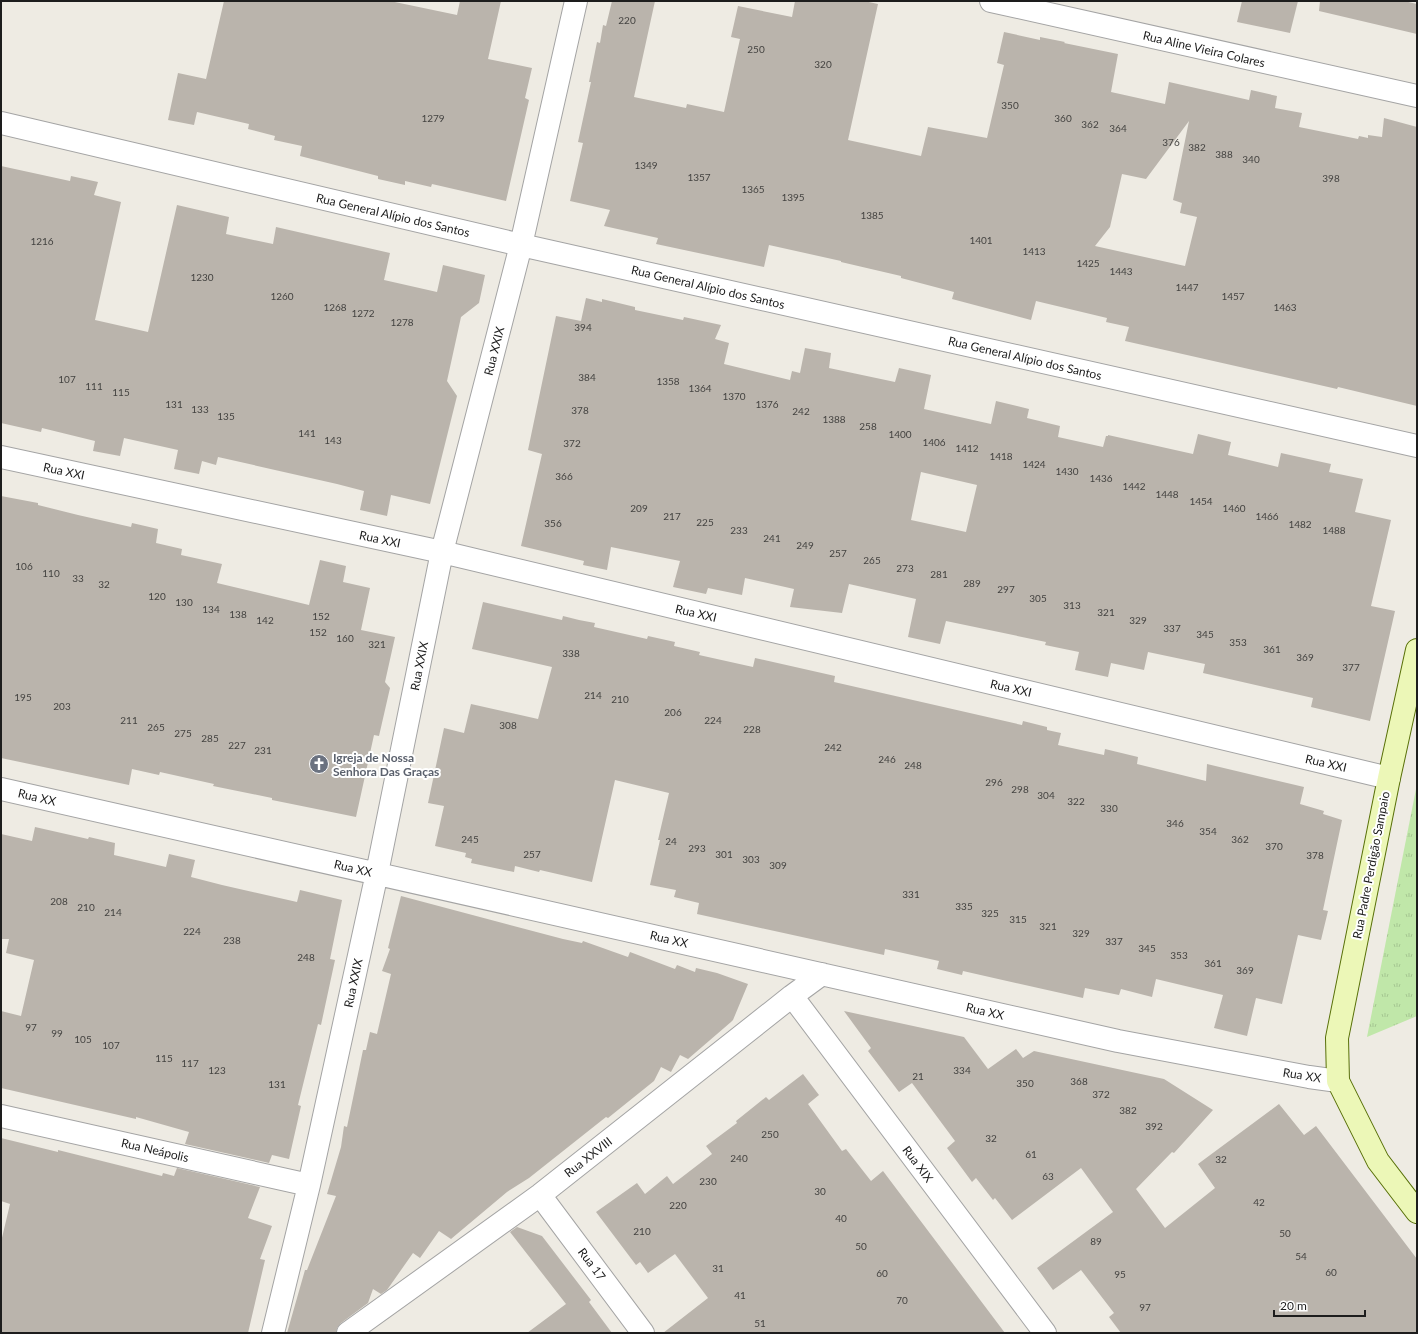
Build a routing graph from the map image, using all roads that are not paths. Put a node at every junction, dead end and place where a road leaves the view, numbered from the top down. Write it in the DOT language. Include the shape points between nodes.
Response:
graph roads {
  1 [pos="576,1"];
  2 [pos="991,1"];
  3 [pos="1417,96"];
  4 [pos="1,123"];
  5 [pos="522,245"];
  6 [pos="1417,446"];
  7 [pos="1,458"];
  8 [pos="442,552"];
  9 [pos="1417,650"];
  10 [pos="1389,778"];
  11 [pos="1,788"];
  12 [pos="377,873"];
  13 [pos="822,974"];
  14 [pos="792,996"];
  15 [pos="1338,1081"];
  16 [pos="1,1116"];
  17 [pos="309,1185"];
  18 [pos="540,1195"];
  19 [pos="1417,1212"];
  20 [pos="273,1333"];
  21 [pos="348,1333"];
  22 [pos="644,1333"];
  23 [pos="1045,1333"];
  1 -- 5 [label="street, Rua XXIX"];
  2 -- 3 [label="street, Rua Aline Vieira Colares"];
  4 -- 5 [label="street, Rua General Alípio dos Santos"];
  5 -- 6 [label="street, Rua General Alípio dos Santos"];
  5 -- 8 [label="street, Rua XXIX"];
  7 -- 8 [label="street, Rua XXI"];
  8 -- 10 [label="street, Rua XXI"];
  8 -- 12 [label="street, Rua XXIX"];
  9 -- 10 [label="main road, Rua Padre Perdigão Sampaio"];
  10 -- 15 [label="main road, Rua Padre Perdigão Sampaio" via="1337,1038"];
  11 -- 12 [label="street, Rua XX"];
  12 -- 13 [label="street, Rua XX"];
  12 -- 17 [label="street, Rua XXIX"];
  13 -- 14 [label="street, Rua XXVIII"];
  13 -- 15 [label="street, Rua XX" via="1118,1041"];
  14 -- 18 [label="street, Rua XXVIII"];
  14 -- 23 [label="street, Rua XIX"];
  15 -- 19 [label="main road" via="1378,1161"];
  16 -- 17 [label="street, Rua Neápolis"];
  17 -- 20 [label="street, Rua XXIX"];
  18 -- 21 [label="street, Rua XXVIII"];
  18 -- 22 [label="street, Rua 17"];
}
